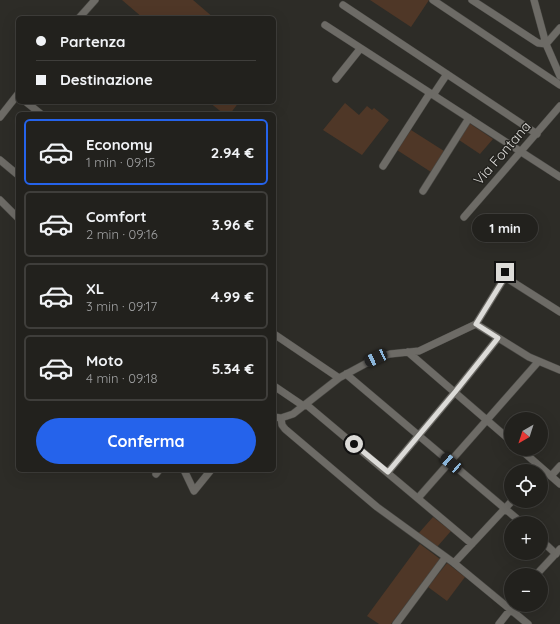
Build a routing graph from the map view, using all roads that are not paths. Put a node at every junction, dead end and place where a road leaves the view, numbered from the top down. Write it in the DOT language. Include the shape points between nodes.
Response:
graph roads {
  1 [pos="95,0"];
  2 [pos="433,0"];
  3 [pos="472,0"];
  4 [pos="534,0"];
  5 [pos="342,5"];
  6 [pos="81,16"];
  7 [pos="325,25"];
  8 [pos="560,28"];
  9 [pos="546,44"];
  10 [pos="360,49"];
  11 [pos="447,74"];
  12 [pos="560,76"];
  13 [pos="336,79"];
  14 [pos="560,85"];
  15 [pos="432,94"];
  16 [pos="16,97"];
  17 [pos="28,104"];
  18 [pos="560,106"];
  19 [pos="38,112"];
  20 [pos="0,117"];
  21 [pos="469,118"];
  22 [pos="536,134"];
  23 [pos="520,152"];
  24 [pos="0,160"];
  25 [pos="384,166"];
  26 [pos="16,173"];
  27 [pos="560,177"];
  28 [pos="423,191"];
  29 [pos="0,200"];
  30 [pos="16,216"];
  31 [pos="464,217"];
  32 [pos="560,312"];
  33 [pos="476,324"];
  34 [pos="276,335"];
  35 [pos="498,338"];
  36 [pos="408,352"];
  37 [pos="538,362"];
  38 [pos="560,370"];
  39 [pos="346,374"];
  40 [pos="339,378"];
  41 [pos="276,387"];
  42 [pos="455,392"];
  43 [pos="302,405"];
  44 [pos="278,417"];
  45 [pos="488,421"];
  46 [pos="419,435"];
  47 [pos="504,435"];
  48 [pos="527,456"];
  49 [pos="451,463"];
  50 [pos="535,464"];
  51 [pos="560,466"];
  52 [pos="185,472"];
  53 [pos="209,472"];
  54 [pos="388,472"];
  55 [pos="548,474"];
  56 [pos="551,476"];
  57 [pos="560,484"];
  58 [pos="418,498"];
  59 [pos="504,507"];
  60 [pos="505,508"];
  61 [pos="514,516"];
  62 [pos="472,544"];
  63 [pos="548,545"];
  64 [pos="558,551"];
  65 [pos="445,558"];
  66 [pos="454,564"];
  67 [pos="542,568"];
  68 [pos="504,602"];
  69 [pos="506,612"];
  70 [pos="515,612"];
  71 [pos="396,624"];
  72 [pos="499,624"];
  73 [pos="528,624"];
  1 -- 6 [label="street"];
  2 -- 14 [label="street"];
  3 -- 9 [label="street" via="538,43"];
  4 -- 9 [label="street"];
  5 -- 11 [label="street"];
  7 -- 10 [label="street"];
  8 -- 9 [label="street"];
  9 -- 12 [label="street"];
  10 -- 13 [label="street"];
  10 -- 15 [label="street"];
  11 -- 15 [label="street"];
  11 -- 22 [label="street"];
  15 -- 21 [label="street"];
  15 -- 25 [label="street"];
  16 -- 20 [label="street"];
  17 -- 19 [label="street"];
  18 -- 22 [label="street, Via Fontana"];
  21 -- 23 [label="street"];
  21 -- 28 [label="street"];
  22 -- 23 [label="street, Via Fontana"];
  23 -- 27 [label="street"];
  23 -- 31 [label="street, Via Fontana"];
  24 -- 26 [label="street"];
  29 -- 30 [label="street"];
  32 -- 33 [label="street" via="505,275"];
  33 -- 35 [label="street"];
  33 -- 36 [label="street" via="431,347"];
  34 -- 40 [label="street"];
  35 -- 37 [label="street"];
  35 -- 42 [label="street"];
  36 -- 39 [label="street" via="382,355"];
  36 -- 42 [label="street"];
  37 -- 38 [label="street"];
  37 -- 45 [label="street"];
  39 -- 40 [label="street"];
  39 -- 46 [label="street"];
  40 -- 43 [label="street"];
  41 -- 43 [label="street"];
  42 -- 45 [label="street"];
  42 -- 46 [label="street"];
  43 -- 44 [label="street" via="293,414"];
  43 -- 54 [label="street" via="308,406"];
  44 -- 65 [label="street" via="285,429 377,507"];
  45 -- 47 [label="street"];
  45 -- 49 [label="street"];
  46 -- 49 [label="street"];
  46 -- 54 [label="street"];
  48 -- 50 [label="street"];
  49 -- 58 [label="street"];
  49 -- 59 [label="street"];
  51 -- 56 [label="street"];
  52 -- 53 [label="street" via="194,491"];
  54 -- 58 [label="street"];
  55 -- 56 [label="street"];
  56 -- 57 [label="street"];
  58 -- 62 [label="street"];
  60 -- 61 [label="street"];
  60 -- 62 [label="street"];
  62 -- 66 [label="street"];
  63 -- 64 [label="street"];
  64 -- 67 [label="street"];
  65 -- 66 [label="street"];
  65 -- 71 [label="street"];
  66 -- 68 [label="street"];
  69 -- 72 [label="street"];
  70 -- 73 [label="street"];
}
